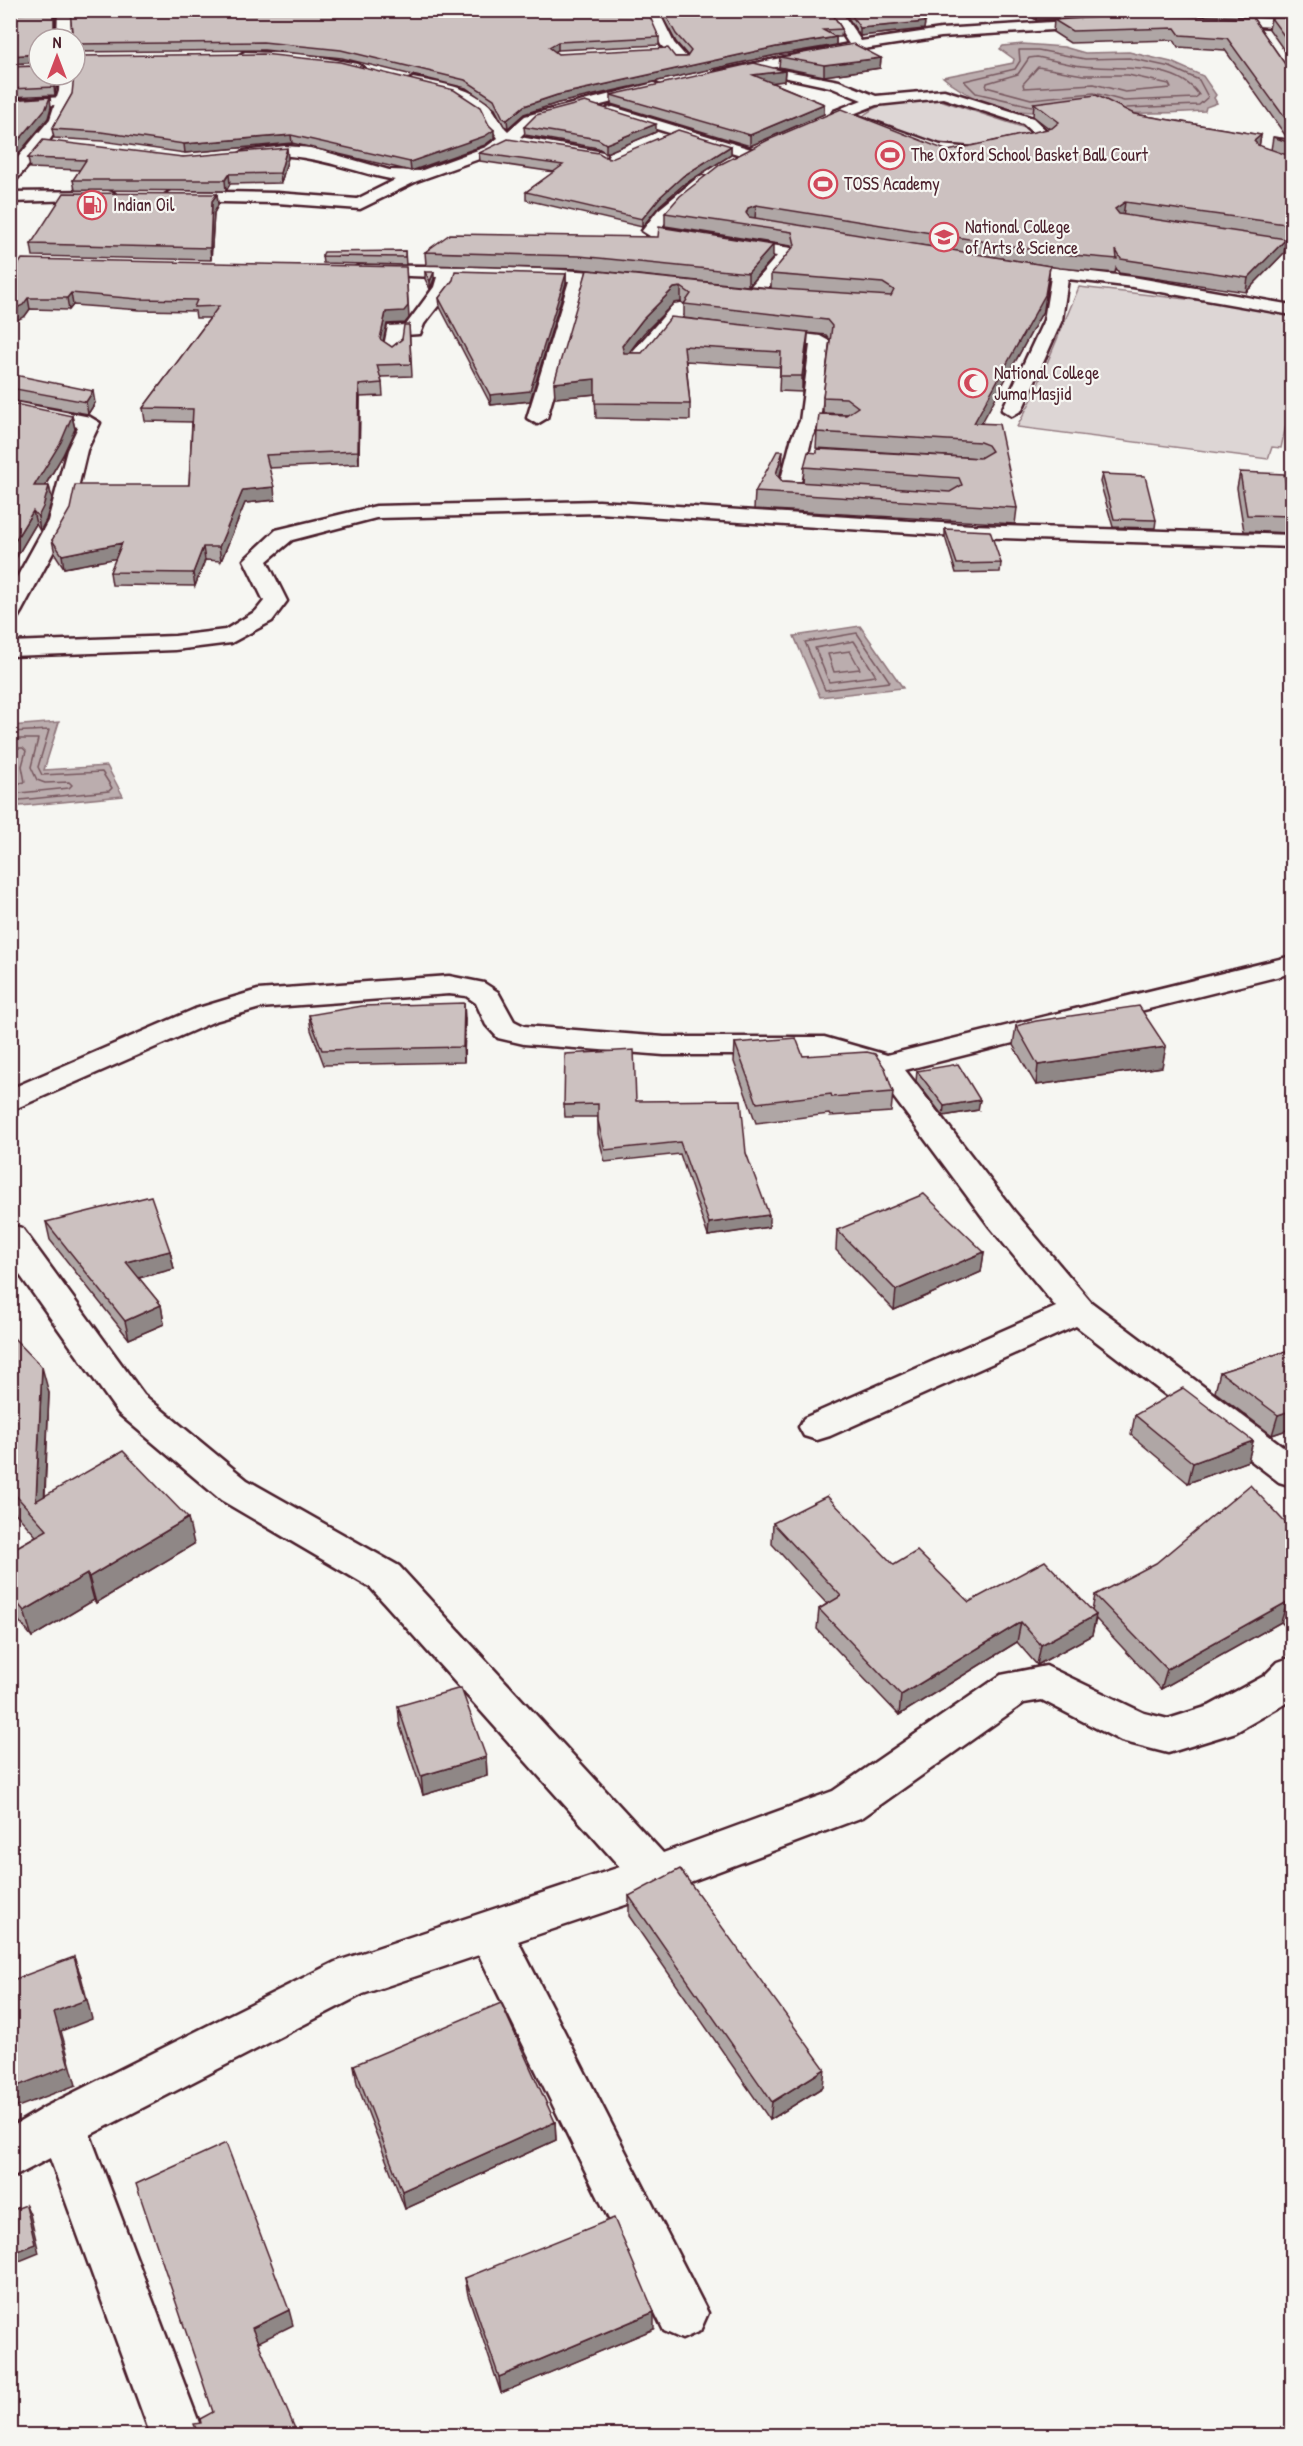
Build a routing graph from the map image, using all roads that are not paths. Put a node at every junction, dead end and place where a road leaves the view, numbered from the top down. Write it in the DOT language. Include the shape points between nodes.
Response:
graph roads {
  1 [pos="651,10"];
  2 [pos="833,10"];
  3 [pos="61,12"];
  4 [pos="1198,20"];
  5 [pos="1110,22"];
  6 [pos="1255,22"];
  7 [pos="1293,24"];
  8 [pos="63,27"];
  9 [pos="1268,40"];
  10 [pos="857,46"];
  11 [pos="335,50"];
  12 [pos="650,51"];
  13 [pos="229,56"];
  14 [pos="319,60"];
  15 [pos="748,68"];
  16 [pos="371,72"];
  17 [pos="707,77"];
  18 [pos="399,78"];
  19 [pos="673,84"];
  20 [pos="68,87"];
  21 [pos="64,101"];
  22 [pos="874,102"];
  23 [pos="585,103"];
  24 [pos="10,104"];
  25 [pos="839,114"];
  26 [pos="821,123"];
  27 [pos="677,131"];
  28 [pos="506,139"];
  29 [pos="654,141"];
  30 [pos="37,144"];
  31 [pos="58,146"];
  32 [pos="766,146"];
  33 [pos="748,153"];
  34 [pos="608,157"];
  35 [pos="234,158"];
  36 [pos="10,177"];
  37 [pos="411,178"];
  38 [pos="122,196"];
  39 [pos="156,196"];
  40 [pos="10,197"];
  41 [pos="664,213"];
  42 [pos="687,216"];
  43 [pos="1225,237"];
  44 [pos="1293,247"];
  45 [pos="807,249"];
  46 [pos="785,252"];
  47 [pos="990,264"];
  48 [pos="347,270"];
  49 [pos="446,273"];
  50 [pos="1060,275"];
  51 [pos="579,276"];
  52 [pos="646,282"];
  53 [pos="668,286"];
  54 [pos="690,289"];
  55 [pos="753,294"];
  56 [pos="777,296"];
  57 [pos="1293,310"];
  58 [pos="666,324"];
  59 [pos="688,326"];
  60 [pos="744,333"];
  61 [pos="392,351"];
  62 [pos="633,363"];
  63 [pos="10,407"];
  64 [pos="1012,411"];
  65 [pos="537,418"];
  66 [pos="797,455"];
  67 [pos="819,456"];
  68 [pos="848,495"];
  69 [pos="1293,541"];
  70 [pos="10,612"];
  71 [pos="10,649"];
  72 [pos="1293,965"];
  73 [pos="886,1065"];
  74 [pos="10,1101"];
  75 [pos="10,1236"];
  76 [pos="1079,1311"];
  77 [pos="817,1427"];
  78 [pos="1293,1472"];
  79 [pos="1293,1674"];
  80 [pos="655,1875"];
  81 [pos="490,1931"];
  82 [pos="62,2124"];
  83 [pos="10,2155"];
  84 [pos="682,2313"];
  85 [pos="178,2436"];
  1 -- 12 [label="street" via="677,55"];
  2 -- 10 [label="street"];
  3 -- 8 [label="street"];
  4 -- 6 [label="street"];
  5 -- 10 [label="street" via="941,33"];
  6 -- 7 [label="street"];
  6 -- 9 [label="street"];
  10 -- 15 [label="street"];
  11 -- 14 [label="street"];
  13 -- 14 [label="street"];
  14 -- 16 [label="street"];
  15 -- 17 [label="street"];
  15 -- 22 [label="street" via="837,85"];
  18 -- 28 [label="street" via="460,93 488,112 496,130"];
  19 -- 23 [label="street"];
  20 -- 21 [label="street"];
  21 -- 24 [label="street"];
  21 -- 30 [label="street" via="58,123"];
  22 -- 25 [label="street"];
  22 -- 25 [label="street" via="944,94 1028,121 1045,136 972,153 938,149"];
  23 -- 27 [label="street"];
  23 -- 28 [label="street" via="530,119"];
  25 -- 26 [label="street"];
  27 -- 29 [label="street"];
  27 -- 33 [label="street"];
  28 -- 34 [label="street"];
  28 -- 37 [label="street" via="480,155"];
  30 -- 31 [label="street"];
  30 -- 36 [label="street"];
  32 -- 33 [label="street"];
  33 -- 41 [label="street" via="701,182"];
  35 -- 37 [label="street" via="285,151 312,153"];
  37 -- 39 [label="street" via="360,204"];
  38 -- 40 [label="street"];
  41 -- 42 [label="street"];
  41 -- 46 [label="street" via="650,231"];
  43 -- 44 [label="street"];
  45 -- 46 [label="street"];
  46 -- 55 [label="street" via="785,258"];
  47 -- 50 [label="street"];
  48 -- 49 [label="street"];
  49 -- 51 [label="street"];
  49 -- 61 [label="street" via="443,288 414,330 394,330"];
  50 -- 57 [label="street" via="1133,282"];
  50 -- 64 [label="street" via="1053,320"];
  51 -- 52 [label="street"];
  51 -- 65 [label="street"];
  53 -- 54 [label="street"];
  54 -- 55 [label="street"];
  54 -- 58 [label="street" via="690,295"];
  55 -- 56 [label="street"];
  58 -- 59 [label="street"];
  58 -- 62 [label="street"];
  60 -- 66 [label="street" via="820,341 820,421"];
  63 -- 70 [label="street" via="90,423 77,450 58,521"];
  66 -- 67 [label="street"];
  66 -- 68 [label="street" via="788,491"];
  69 -- 71 [label="street" via="972,531 599,507 376,512 284,535 255,560 276,601 264,616 231,636 175,643"];
  72 -- 73 [label="street"];
  73 -- 74 [label="street" via="824,1046 664,1046 509,1032 501,1025 488,998 474,989 400,986 258,999 205,1015"];
  73 -- 76 [label="street" via="996,1211"];
  75 -- 80 [label="street" via="132,1404 234,1490 385,1577"];
  76 -- 77 [label="street"];
  76 -- 78 [label="street"];
  79 -- 80 [label="street" via="1278,1688 1221,1720 1168,1736 1136,1729 1046,1683 1015,1687 848,1804"];
  80 -- 81 [label="street"];
  81 -- 82 [label="street" via="351,1977"];
  81 -- 84 [label="street"];
  82 -- 83 [label="street"];
  82 -- 85 [label="street"];
}
